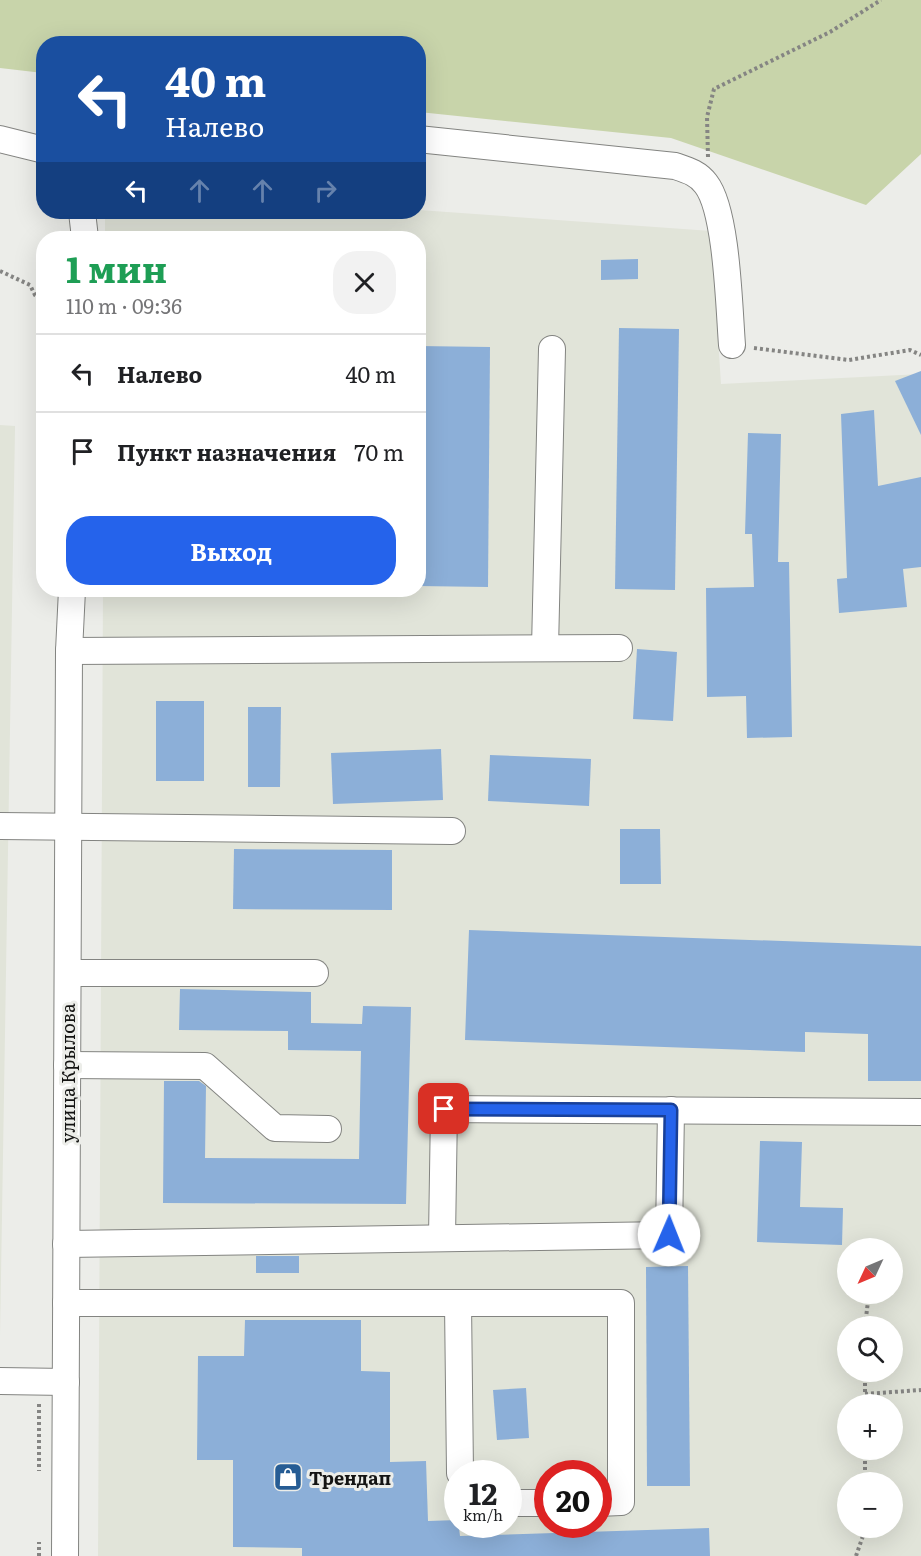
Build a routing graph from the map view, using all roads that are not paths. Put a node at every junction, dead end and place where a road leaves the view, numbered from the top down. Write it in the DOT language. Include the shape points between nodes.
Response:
graph roads {
  1 [pos="0,139"];
  2 [pos="426,140"];
  3 [pos="36,148"];
  4 [pos="732,345"];
  5 [pos="552,349"];
  6 [pos="72,597"];
  7 [pos="545,648"];
  8 [pos="619,648"];
  9 [pos="69,651"];
  10 [pos="0,826"];
  11 [pos="69,828"];
  12 [pos="452,831"];
  13 [pos="68,973"];
  14 [pos="315,973"];
  15 [pos="67,1065"];
  16 [pos="671,1110"];
  17 [pos="921,1112"];
  18 [pos="328,1129"];
  19 [pos="442,1238"];
  20 [pos="66,1244"];
  21 [pos="66,1303"];
  22 [pos="458,1303"];
  23 [pos="0,1381"];
  24 [pos="66,1382"];
  25 [pos="460,1460"];
  26 [pos="612,1502"];
  27 [pos="65,1556"];
  1 -- 3 [label="street"];
  2 -- 4 [label="street" via="675,166 695,173 707,185 720,214"];
  5 -- 7 [label="street"];
  6 -- 9 [label="street, улица Крылова"];
  7 -- 8 [label="street"];
  7 -- 9 [label="street"];
  9 -- 11 [label="street, улица Крылова"];
  10 -- 11 [label="street"];
  11 -- 12 [label="street"];
  11 -- 13 [label="street, улица Крылова"];
  13 -- 14 [label="street"];
  13 -- 15 [label="street, улица Крылова"];
  15 -- 18 [label="street" via="205,1066 275,1128"];
  15 -- 20 [label="street, улица Крылова"];
  16 -- 17 [label="street"];
  16 -- 19 [label="street" via="669,1235"];
  16 -- 19 [label="street" via="444,1109"];
  19 -- 20 [label="street"];
  20 -- 21 [label="street, улица Крылова"];
  21 -- 22 [label="street"];
  21 -- 24 [label="street, улица Крылова"];
  22 -- 25 [label="street"];
  22 -- 26 [label="street" via="621,1303 621,1502"];
  23 -- 24 [label="street"];
  24 -- 27 [label="street, улица Крылова"];
}
